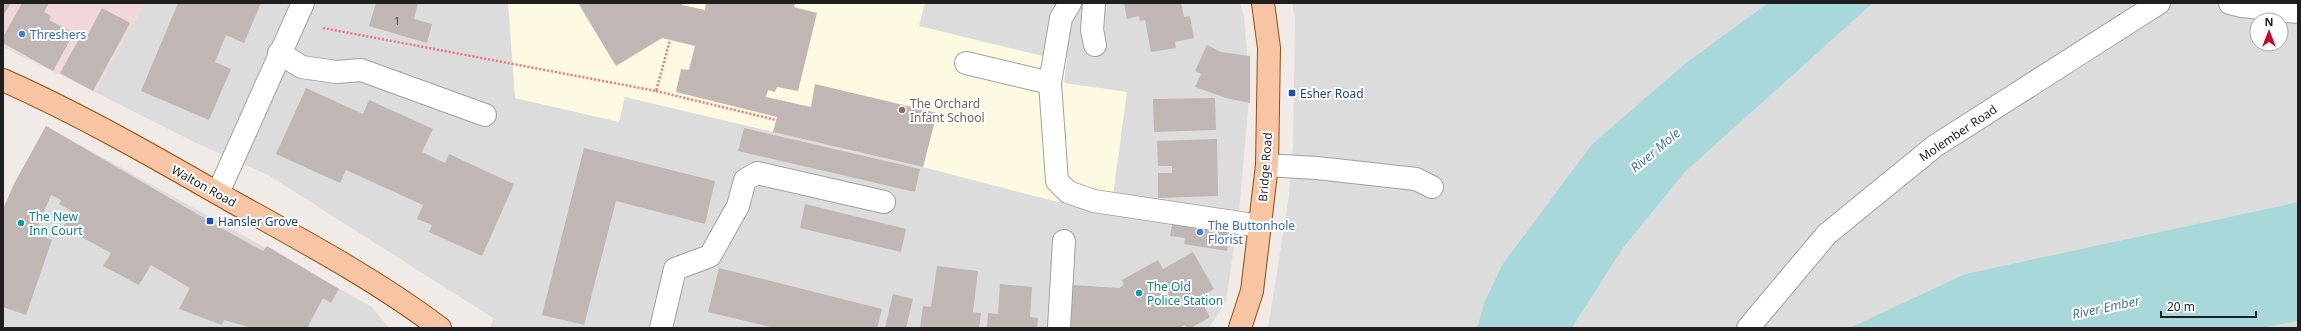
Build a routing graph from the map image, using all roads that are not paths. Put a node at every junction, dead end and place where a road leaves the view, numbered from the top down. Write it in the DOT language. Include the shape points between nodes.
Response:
graph roads {
  1 [pos="1070,3"];
  2 [pos="1094,3"];
  3 [pos="1263,3"];
  4 [pos="2159,3"];
  5 [pos="2230,3"];
  6 [pos="300,9"];
  7 [pos="2298,12"];
  8 [pos="1095,45"];
  9 [pos="279,53"];
  10 [pos="966,63"];
  11 [pos="3,80"];
  12 [pos="1050,83"];
  13 [pos="485,115"];
  14 [pos="1267,165"];
  15 [pos="1432,187"];
  16 [pos="218,193"];
  17 [pos="884,202"];
  18 [pos="1260,226"];
  19 [pos="1064,241"];
  20 [pos="430,325"];
  21 [pos="661,328"];
  22 [pos="1059,328"];
  23 [pos="1240,328"];
  24 [pos="1748,328"];
  1 -- 12 [label="street" via="1061,18"];
  2 -- 8 [label="street" via="1092,30"];
  3 -- 14 [label="main road, Bridge Road" via="1269,48"];
  4 -- 24 [label="street, Molember Road" via="1935,146 1828,234"];
  5 -- 7 [label="street"];
  6 -- 9 [label="street"];
  9 -- 13 [label="street" via="302,67 336,72 361,70"];
  9 -- 16 [label="street"];
  10 -- 12 [label="street"];
  11 -- 16 [label="main road, Walton Road" via="48,101"];
  12 -- 18 [label="street" via="1056,181 1068,192 1094,201"];
  14 -- 15 [label="street" via="1416,179"];
  14 -- 18 [label="main road, Bridge Road"];
  16 -- 20 [label="main road, Walton Road" via="337,260"];
  17 -- 21 [label="street" via="757,173 744,180 738,206 710,256 675,269"];
  18 -- 23 [label="main road, Bridge Road" via="1252,291"];
  19 -- 22 [label="street"];
}
